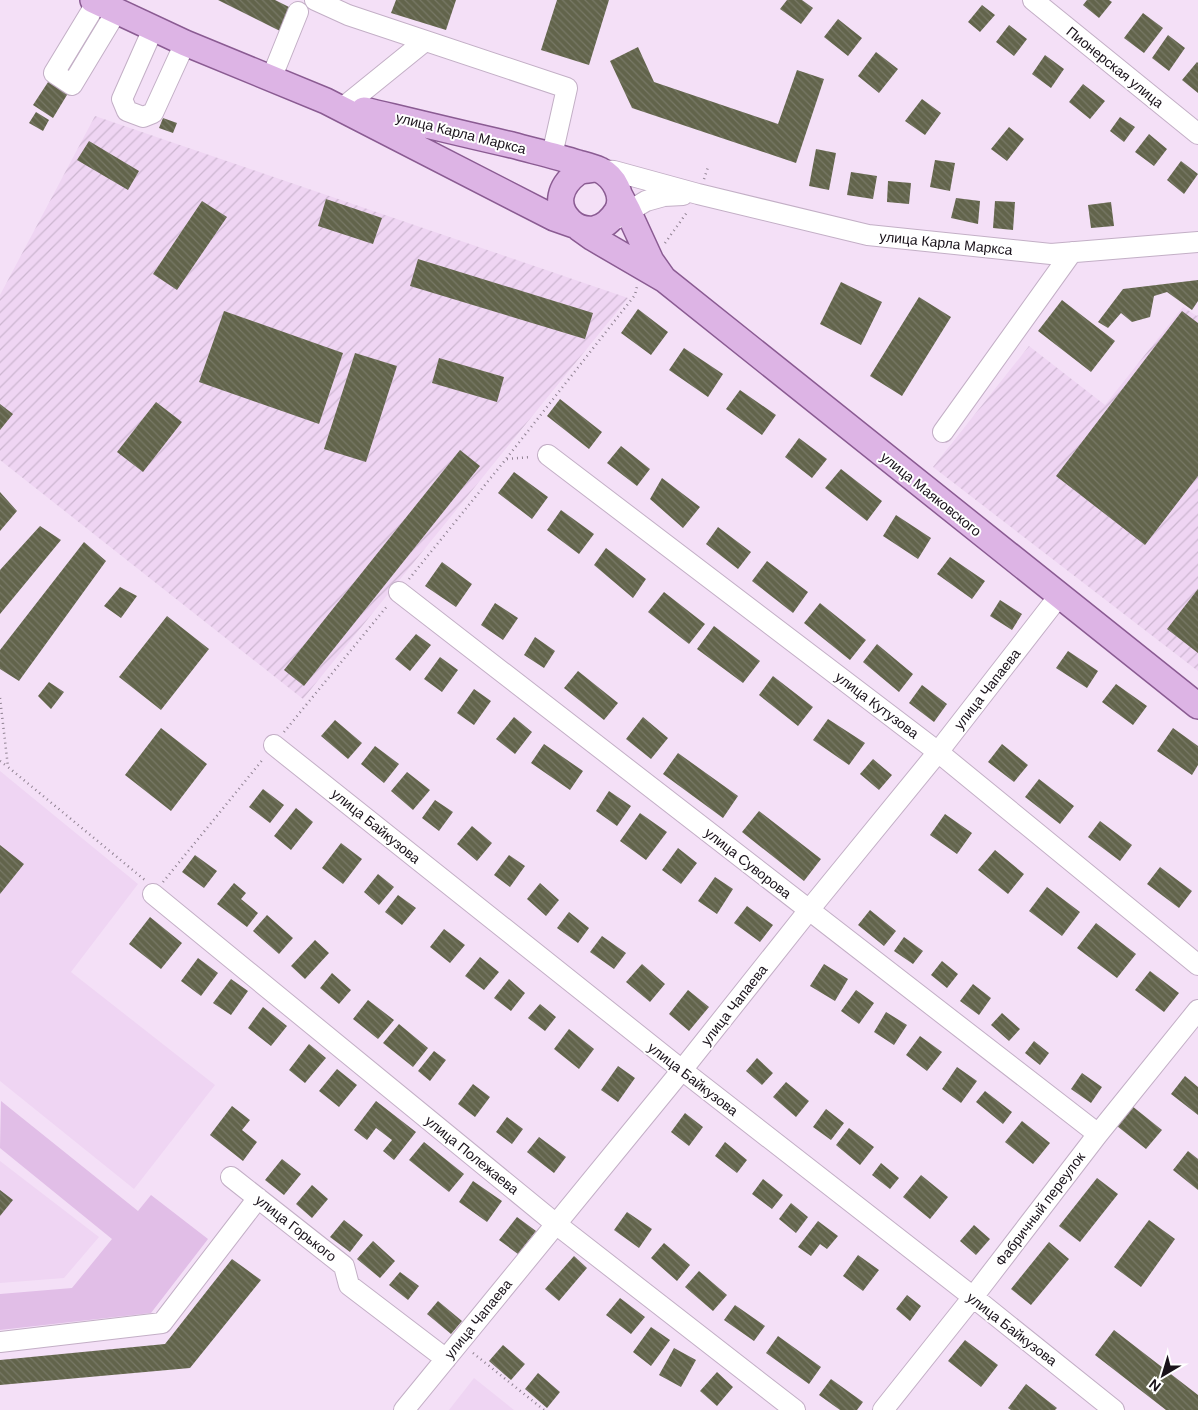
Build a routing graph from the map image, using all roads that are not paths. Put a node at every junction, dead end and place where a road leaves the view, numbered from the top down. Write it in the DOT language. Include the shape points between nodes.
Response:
graph roads {
  1 [pos="315,0"];
  2 [pos="1033,0"];
  3 [pos="102,5"];
  4 [pos="298,12"];
  5 [pos="153,29"];
  6 [pos="425,40"];
  7 [pos="184,43"];
  8 [pos="271,79"];
  9 [pos="336,103"];
  10 [pos="1198,134"];
  11 [pos="552,155"];
  12 [pos="598,170"];
  13 [pos="694,202"];
  14 [pos="624,204"];
  15 [pos="577,227"];
  16 [pos="1198,242"];
  17 [pos="1072,252"];
  18 [pos="665,280"];
  19 [pos="943,432"];
  20 [pos="548,455"];
  21 [pos="399,592"];
  22 [pos="1059,596"];
  23 [pos="1198,706"];
  24 [pos="274,745"];
  25 [pos="938,752"];
  26 [pos="151,889"];
  27 [pos="809,910"];
  28 [pos="1198,966"];
  29 [pos="1198,1010"];
  30 [pos="682,1070"];
  31 [pos="1098,1134"];
  32 [pos="231,1177"];
  33 [pos="258,1198"];
  34 [pos="556,1224"];
  35 [pos="973,1297"];
  36 [pos="0,1342"];
  37 [pos="446,1359"];
  38 [pos="1111,1409"];
  39 [pos="404,1410"];
  40 [pos="795,1410"];
  41 [pos="883,1410"];
  1 -- 6 [label="street" via="348,15"];
  2 -- 10 [label="street, Пионерская улица"];
  3 -- 5 [label="main road"];
  4 -- 8 [label="street"];
  5 -- 7 [label="main road"];
  5 -- 7 [label="street" via="122,99 127,111 143,117 153,112"];
  6 -- 9 [label="street"];
  6 -- 11 [label="street" via="567,88"];
  7 -- 8 [label="main road"];
  8 -- 9 [label="main road"];
  9 -- 11 [label="main road, улица Карла Маркса"];
  9 -- 15 [label="main road" via="554,218"];
  11 -- 12 [label="main road, улица Карла Маркса"];
  12 -- 13 [label="street, улица Карла Маркса" via="614,171"];
  12 -- 14 [label="main road" via="617,187"];
  12 -- 15 [label="main road" via="579,172 561,196 565,216"];
  13 -- 14 [label="street, улица Карла Маркса" via="664,196"];
  13 -- 17 [label="street, улица Карла Маркса" via="868,235 1051,254"];
  14 -- 15 [label="main road" via="607,223 595,229"];
  14 -- 18 [label="main road, улица Маяковского" via="651,261"];
  15 -- 18 [label="main road, улица Маяковского"];
  16 -- 17 [label="street, улица Карла Маркса"];
  17 -- 19 [label="street"];
  18 -- 22 [label="main road, улица Маяковского"];
  20 -- 25 [label="street, улица Кутузова"];
  21 -- 27 [label="street, улица Суворова"];
  22 -- 23 [label="main road, улица Маяковского"];
  22 -- 25 [label="street, улица Чапаева"];
  24 -- 30 [label="street, улица Байкузова"];
  25 -- 27 [label="street, улица Чапаева"];
  25 -- 28 [label="street, улица Кутузова"];
  26 -- 34 [label="street, улица Полежаева"];
  27 -- 30 [label="street, улица Чапаева"];
  27 -- 31 [label="street, улица Суворова"];
  29 -- 31 [label="street, Фабричный переулок"];
  30 -- 34 [label="street, улица Чапаева"];
  30 -- 35 [label="street, улица Байкузова"];
  31 -- 35 [label="street, Фабричный переулок"];
  32 -- 33 [label="street, улица Горького"];
  33 -- 36 [label="street" via="162,1323"];
  33 -- 37 [label="street, улица Горького" via="344,1266 349,1285"];
  34 -- 37 [label="street, улица Чапаева"];
  34 -- 40 [label="street, улица Полежаева"];
  35 -- 38 [label="street, улица Байкузова"];
  35 -- 41 [label="street, Фабричный переулок"];
  37 -- 39 [label="street, улица Чапаева"];
}
